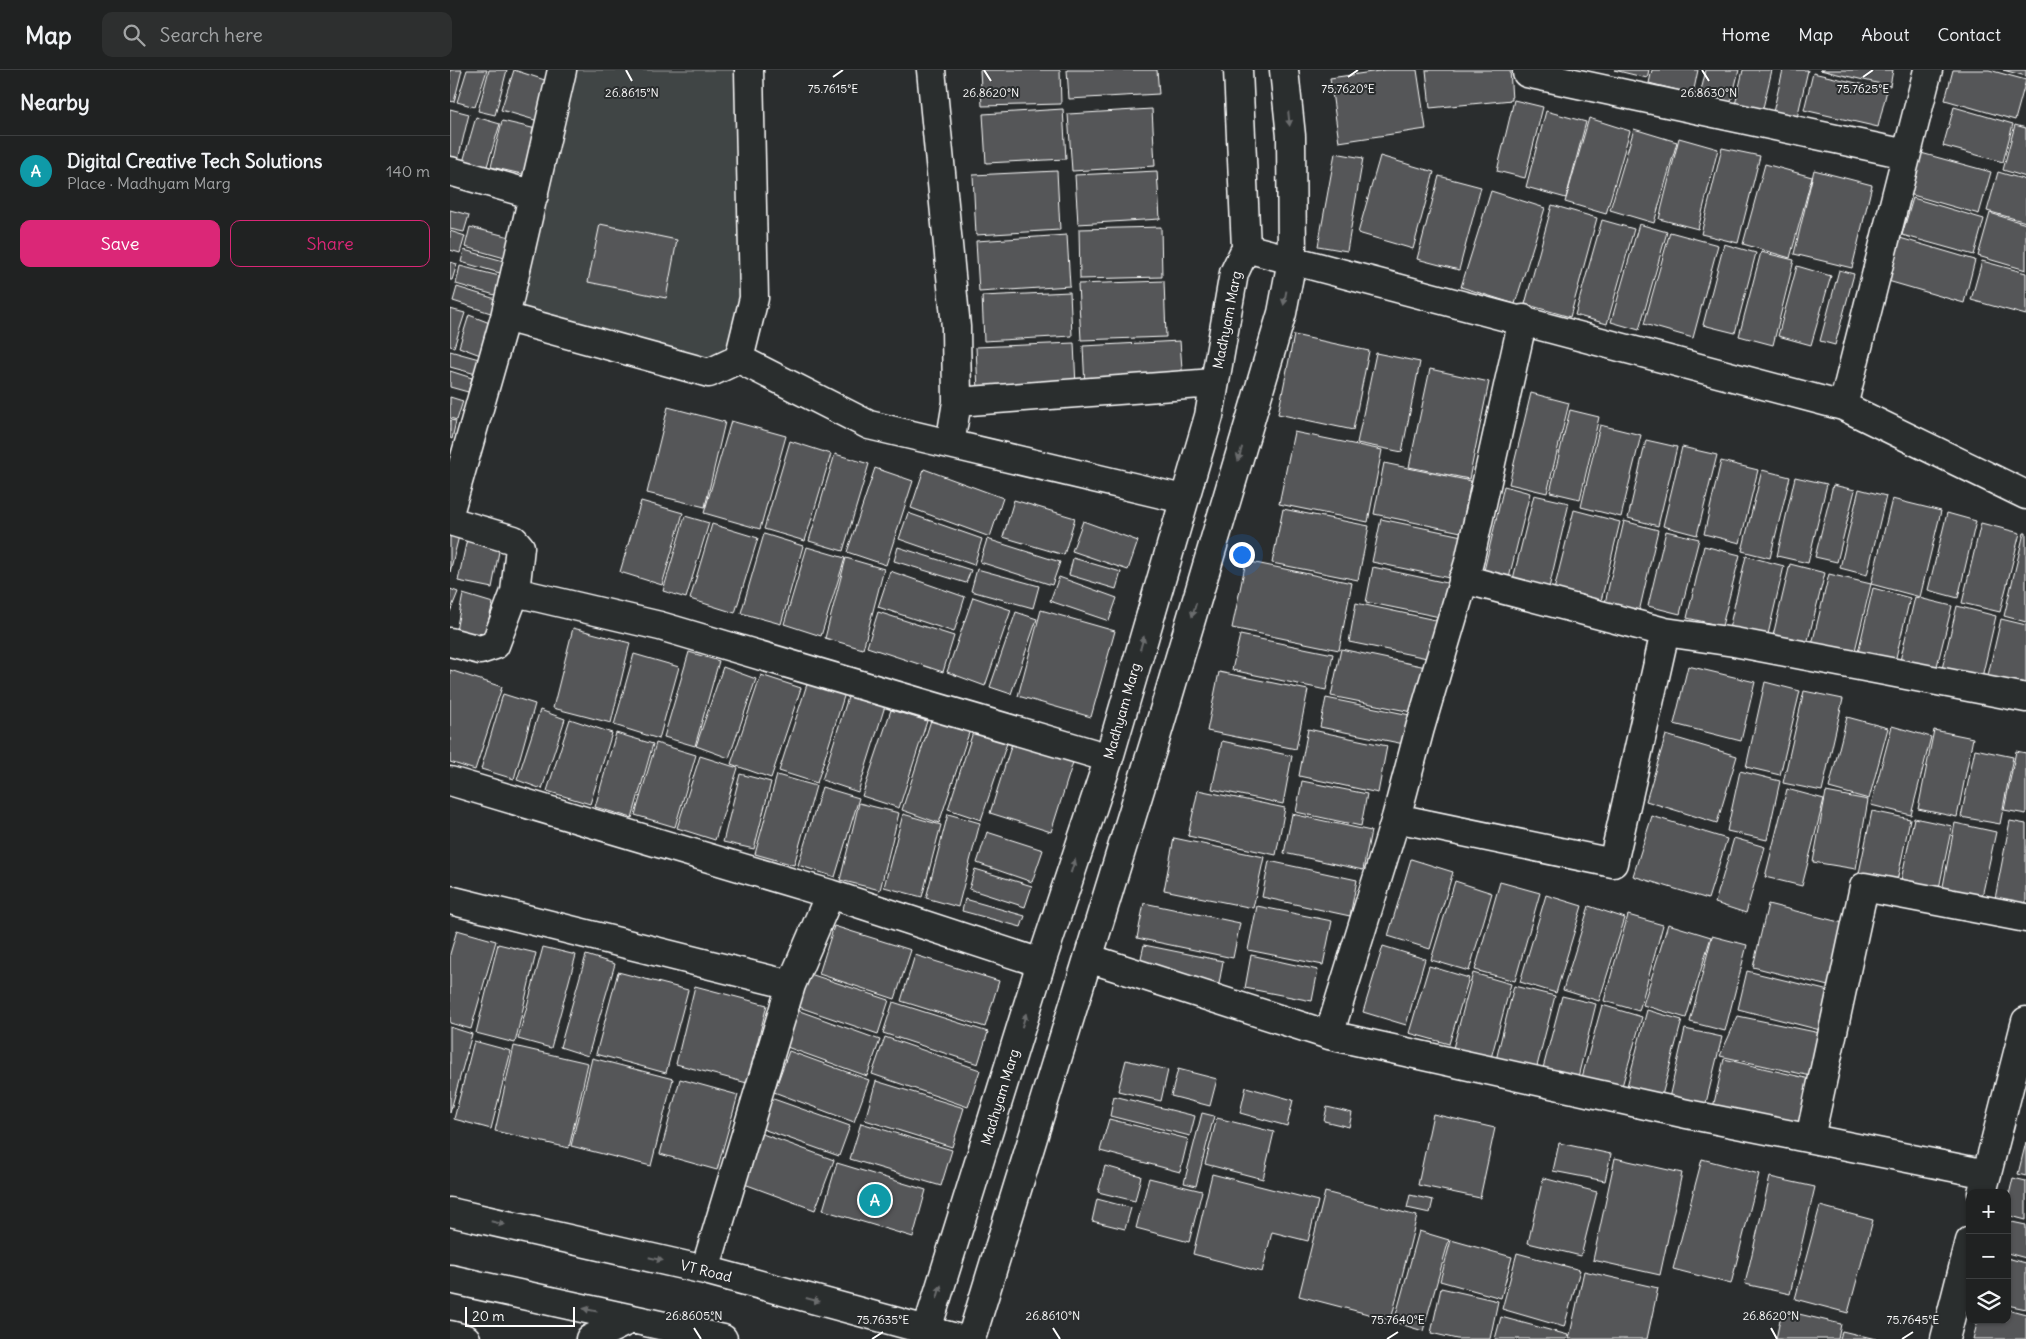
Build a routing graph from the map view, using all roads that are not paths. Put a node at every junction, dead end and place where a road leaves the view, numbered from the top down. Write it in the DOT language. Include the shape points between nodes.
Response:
graph roads {
  1 [pos="750,70"];
  2 [pos="931,70"];
  3 [pos="1238,70"];
  4 [pos="1284,70"];
  5 [pos="1527,70"];
  6 [pos="1928,70"];
  7 [pos="555,72"];
  8 [pos="1906,154"];
  9 [pos="450,171"];
  10 [pos="534,195"];
  11 [pos="1246,248"];
  12 [pos="1292,260"];
  13 [pos="505,317"];
  14 [pos="1523,319"];
  15 [pos="738,359"];
  16 [pos="1214,383"];
  17 [pos="957,402"];
  18 [pos="1843,406"];
  19 [pos="950,444"];
  20 [pos="2026,495"];
  21 [pos="1183,499"];
  22 [pos="450,510"];
  23 [pos="450,521"];
  24 [pos="1463,579"];
  25 [pos="516,592"];
  26 [pos="1665,632"];
  27 [pos="450,642"];
  28 [pos="2026,698"];
  29 [pos="1109,758"];
  30 [pos="450,781"];
  31 [pos="1396,818"];
  32 [pos="830,894"];
  33 [pos="450,900"];
  34 [pos="2026,918"];
  35 [pos="1088,958"];
  36 [pos="1042,963"];
  37 [pos="791,985"];
  38 [pos="2026,1022"];
  39 [pos="1328,1035"];
  40 [pos="1810,1138"];
  41 [pos="1984,1183"];
  42 [pos="450,1212"];
  43 [pos="1966,1257"];
  44 [pos="704,1270"];
  45 [pos="450,1279"];
  46 [pos="631,1319"];
  47 [pos="450,1335"];
  48 [pos="926,1335"];
  49 [pos="466,1339"];
  50 [pos="590,1339"];
  51 [pos="723,1339"];
  52 [pos="960,1339"];
  53 [pos="971,1339"];
  54 [pos="1945,1339"];
  1 -- 15 [label="street" via="754,298"];
  2 -- 17 [label="street" via="956,326"];
  3 -- 11 [label="street, Madhyam Marg"];
  4 -- 12 [label="street, one-way" via="1291,136"];
  5 -- 8 [label="street" via="1527,73"];
  6 -- 8 [label="street"];
  7 -- 10 [label="street"];
  8 -- 18 [label="street"];
  9 -- 10 [label="street"];
  10 -- 13 [label="street"];
  11 -- 12 [label="street"];
  11 -- 16 [label="street, Madhyam Marg" via="1234,273"];
  12 -- 14 [label="street"];
  12 -- 35 [label="street, one-way" via="1282,313"];
  13 -- 15 [label="street" via="709,373"];
  13 -- 22 [label="street"];
  14 -- 18 [label="street"];
  14 -- 24 [label="street"];
  15 -- 19 [label="street" via="869,425"];
  16 -- 17 [label="street"];
  16 -- 21 [label="street, Madhyam Marg" via="1209,416"];
  17 -- 19 [label="street"];
  18 -- 20 [label="street"];
  19 -- 21 [label="street"];
  29 -- 21 [label="street, Madhyam Marg, one-way"];
  23 -- 25 [label="street" via="514,540 520,547"];
  24 -- 26 [label="street"];
  24 -- 31 [label="street"];
  25 -- 27 [label="street" via="495,646 480,650"];
  25 -- 29 [label="street" via="660,626"];
  26 -- 28 [label="street" via="1734,642"];
  26 -- 31 [label="street" via="1613,863"];
  36 -- 29 [label="street, Madhyam Marg, one-way"];
  30 -- 32 [label="street"];
  31 -- 39 [label="street"];
  32 -- 36 [label="street"];
  32 -- 37 [label="street"];
  33 -- 37 [label="street"];
  34 -- 40 [label="street" via="1864,887"];
  35 -- 39 [label="street"];
  35 -- 53 [label="street"];
  48 -- 36 [label="street, Madhyam Marg, one-way"];
  37 -- 44 [label="street"];
  38 -- 41 [label="street"];
  39 -- 40 [label="street"];
  40 -- 41 [label="street"];
  42 -- 44 [label="street, VT Road, one-way"];
  43 -- 54 [label="street"];
  44 -- 48 [label="street, VT Road, one-way"];
  46 -- 45 [label="street, one-way"];
  46 -- 50 [label="street"];
  46 -- 51 [label="street"];
  47 -- 49 [label="street"];
  48 -- 52 [label="street, VT Road"];
}
